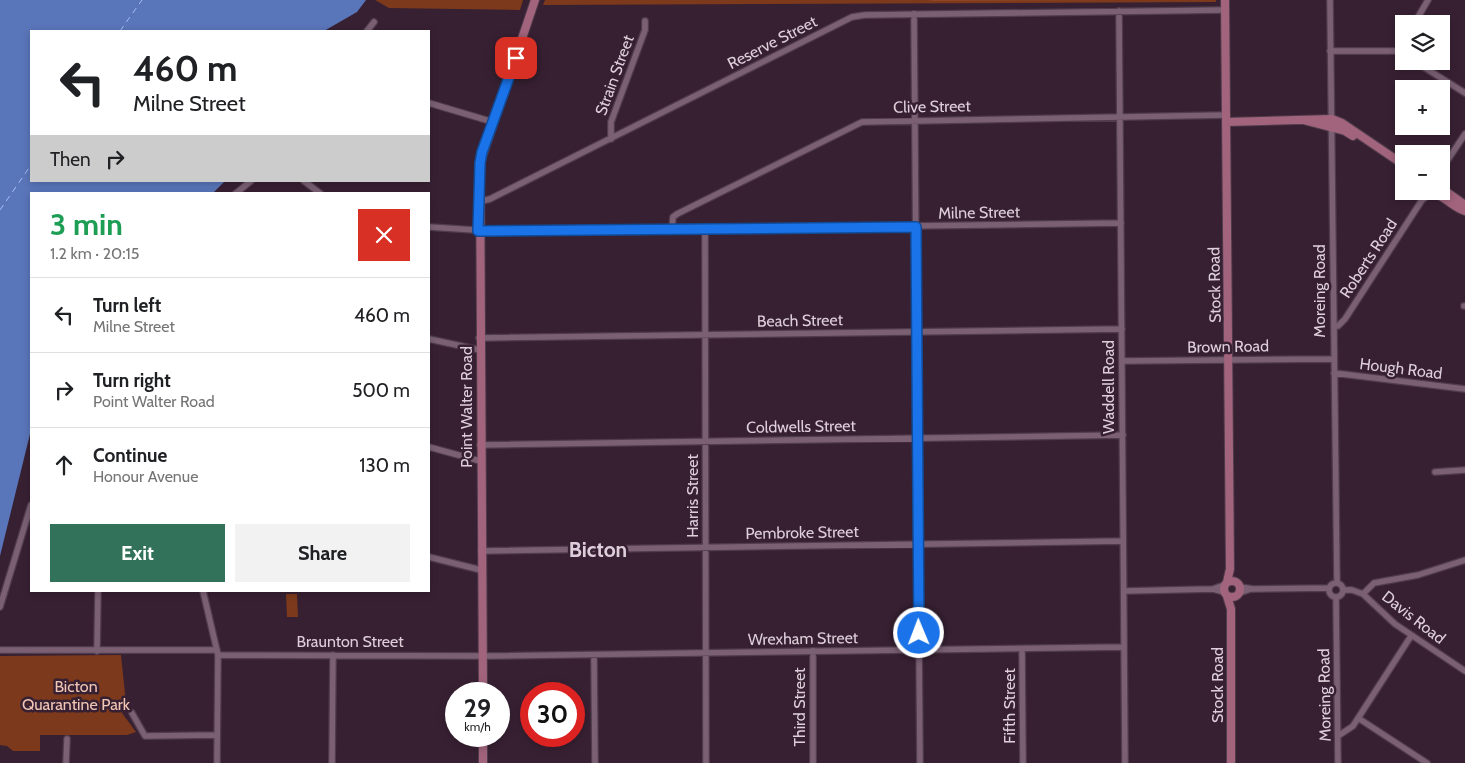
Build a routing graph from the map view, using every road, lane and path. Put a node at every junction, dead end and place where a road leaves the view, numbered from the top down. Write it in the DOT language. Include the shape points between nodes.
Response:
graph roads {
  1 [pos="536,0"];
  2 [pos="1224,0"];
  3 [pos="1330,0"];
  4 [pos="1428,0"];
  5 [pos="1225,10"];
  6 [pos="1119,11"];
  7 [pos="914,14"];
  8 [pos="1419,15"];
  9 [pos="646,21"];
  10 [pos="374,22"];
  11 [pos="368,30"];
  12 [pos="1330,51"];
  13 [pos="1395,51"];
  14 [pos="1428,70"];
  15 [pos="1465,93"];
  16 [pos="430,103"];
  17 [pos="1120,117"];
  18 [pos="1226,119"];
  19 [pos="1332,119"];
  20 [pos="915,120"];
  21 [pos="1305,120"];
  22 [pos="493,122"];
  23 [pos="1332,128"];
  24 [pos="1465,134"];
  25 [pos="611,139"];
  26 [pos="1450,156"];
  27 [pos="1395,159"];
  28 [pos="1395,164"];
  29 [pos="250,182"];
  30 [pos="305,182"];
  31 [pos="237,192"];
  32 [pos="318,192"];
  33 [pos="1450,194"];
  34 [pos="1422,200"];
  35 [pos="1447,200"];
  36 [pos="478,202"];
  37 [pos="1465,205"];
  38 [pos="1465,211"];
  39 [pos="1121,223"];
  40 [pos="430,227"];
  41 [pos="916,227"];
  42 [pos="672,229"];
  43 [pos="705,229"];
  44 [pos="478,231"];
  45 [pos="1334,326"];
  46 [pos="1122,329"];
  47 [pos="917,332"];
  48 [pos="705,335"];
  49 [pos="479,338"];
  50 [pos="430,339"];
  51 [pos="480,350"];
  52 [pos="1228,359"];
  53 [pos="1333,359"];
  54 [pos="1122,361"];
  55 [pos="1334,374"];
  56 [pos="1465,390"];
  57 [pos="1123,435"];
  58 [pos="918,438"];
  59 [pos="706,441"];
  60 [pos="480,445"];
  61 [pos="430,447"];
  62 [pos="480,461"];
  63 [pos="1465,470"];
  64 [pos="1435,472"];
  65 [pos="30,508"];
  66 [pos="1124,541"];
  67 [pos="918,544"];
  68 [pos="706,547"];
  69 [pos="481,551"];
  70 [pos="430,557"];
  71 [pos="1465,560"];
  72 [pos="482,570"];
  73 [pos="1337,582"];
  74 [pos="1329,588"];
  75 [pos="1232,589"];
  76 [pos="1124,590"];
  77 [pos="1344,590"];
  78 [pos="98,592"];
  79 [pos="202,592"];
  80 [pos="1363,594"];
  81 [pos="1336,597"];
  82 [pos="0,607"];
  83 [pos="1411,636"];
  84 [pos="1124,647"];
  85 [pos="1022,649"];
  86 [pos="0,650"];
  87 [pos="919,650"];
  88 [pos="97,651"];
  89 [pos="813,652"];
  90 [pos="217,653"];
  91 [pos="706,653"];
  92 [pos="333,655"];
  93 [pos="594,655"];
  94 [pos="483,656"];
  95 [pos="1465,671"];
  96 [pos="483,682"];
  97 [pos="132,713"];
  98 [pos="1358,718"];
  99 [pos="217,735"];
  100 [pos="1338,736"];
  101 [pos="67,739"];
  102 [pos="483,747"];
  103 [pos="1231,762"];
  104 [pos="66,763"];
  105 [pos="217,763"];
  106 [pos="332,763"];
  107 [pos="484,763"];
  108 [pos="595,763"];
  109 [pos="706,763"];
  110 [pos="813,763"];
  111 [pos="920,763"];
  112 [pos="1023,763"];
  113 [pos="1125,763"];
  114 [pos="1338,763"];
  115 [pos="1427,763"];
  1 -- 22 [label="street, Point Walter Road"];
  2 -- 5 [label="street, Stock Road"];
  3 -- 12 [label="street, Moreing Road"];
  4 -- 8 [label="street"];
  5 -- 6 [label="street, Reserve Street"];
  5 -- 18 [label="street, Stock Road"];
  6 -- 7 [label="street, Reserve Street"];
  6 -- 17 [label="street, Waddell Road"];
  7 -- 20 [label="street"];
  7 -- 25 [label="street, Reserve Street" via="852,17"];
  9 -- 25 [label="street, Strain Street" via="611,122"];
  10 -- 11 [label="street"];
  12 -- 13 [label="street"];
  12 -- 19 [label="street, Moreing Road"];
  14 -- 15 [label="street"];
  16 -- 22 [label="street"];
  17 -- 18 [label="street, Clive Street"];
  17 -- 20 [label="street, Clive Street"];
  17 -- 39 [label="street, Waddell Road"];
  18 -- 21 [label="street, Clive Street"];
  18 -- 52 [label="street, Stock Road"];
  19 -- 21 [label="street, Clive Street"];
  19 -- 23 [label="street, Moreing Road"];
  19 -- 27 [label="street"];
  20 -- 41 [label="street"];
  20 -- 42 [label="street, Clive Street" via="875,120 852,125 677,214 673,217"];
  21 -- 23 [label="street, Clive Street"];
  22 -- 36 [label="street, Point Walter Road" via="480,163"];
  23 -- 28 [label="street, Clive Street" via="1345,131"];
  23 -- 45 [label="street, Moreing Road"];
  24 -- 26 [label="street"];
  25 -- 36 [label="street, Reserve Street"];
  29 -- 31 [label="street"];
  30 -- 32 [label="street"];
  33 -- 37 [label="street"];
  34 -- 45 [label="street, Roberts Road" via="1345,319"];
  35 -- 38 [label="street"];
  36 -- 44 [label="street, Point Walter Road"];
  39 -- 41 [label="street, Milne Street"];
  39 -- 46 [label="street, Waddell Road"];
  40 -- 44 [label="street, Milne Street"];
  41 -- 43 [label="street, Milne Street"];
  41 -- 47 [label="street"];
  42 -- 43 [label="street, Milne Street"];
  42 -- 44 [label="street, Milne Street"];
  43 -- 48 [label="street, Harris Street"];
  44 -- 49 [label="street, Point Walter Road"];
  45 -- 53 [label="street, Moreing Road"];
  46 -- 47 [label="street, Beach Street"];
  46 -- 54 [label="street, Waddell Road"];
  47 -- 48 [label="street, Beach Street"];
  47 -- 58 [label="street"];
  48 -- 49 [label="street, Beach Street"];
  48 -- 59 [label="street, Harris Street"];
  49 -- 51 [label="street, Point Walter Road"];
  50 -- 51 [label="street"];
  51 -- 60 [label="street, Point Walter Road"];
  52 -- 53 [label="street, Brown Road"];
  52 -- 54 [label="street, Brown Road"];
  52 -- 75 [label="street, Stock Road"];
  53 -- 55 [label="street, Moreing Road"];
  54 -- 57 [label="street, Waddell Road"];
  55 -- 56 [label="street, Hough Road"];
  55 -- 73 [label="street, Moreing Road"];
  57 -- 58 [label="street, Coldwells Street"];
  57 -- 66 [label="street, Waddell Road"];
  58 -- 59 [label="street, Coldwells Street"];
  58 -- 67 [label="street"];
  59 -- 60 [label="street, Coldwells Street"];
  59 -- 68 [label="street, Harris Street"];
  60 -- 62 [label="street, Point Walter Road"];
  61 -- 62 [label="street"];
  62 -- 69 [label="street, Point Walter Road"];
  63 -- 64 [label="street"];
  65 -- 82 [label="street"];
  66 -- 67 [label="street, Pembroke Street"];
  66 -- 76 [label="street, Waddell Road"];
  67 -- 68 [label="street, Pembroke Street"];
  67 -- 87 [label="street"];
  68 -- 69 [label="street, Pembroke Street"];
  68 -- 91 [label="street, Harris Street"];
  69 -- 72 [label="street, Point Walter Road"];
  70 -- 72 [label="street"];
  71 -- 80 [label="street" via="1418,575 1374,583"];
  72 -- 94 [label="street, Point Walter Road"];
  73 -- 74 [label="street"];
  73 -- 77 [label="street"];
  74 -- 75 [label="street"];
  74 -- 81 [label="street" via="1330,594"];
  75 -- 76 [label="street"];
  75 -- 103 [label="street, Stock Road"];
  76 -- 84 [label="street, Waddell Road"];
  77 -- 80 [label="street, Davis Road"];
  77 -- 81 [label="street"];
  78 -- 88 [label="street"];
  79 -- 90 [label="street"];
  80 -- 83 [label="street, Davis Road"];
  81 -- 100 [label="street, Moreing Road"];
  83 -- 95 [label="street, Davis Road"];
  83 -- 98 [label="street"];
  84 -- 85 [label="street, Wrexham Street"];
  84 -- 113 [label="street, Waddell Road"];
  85 -- 87 [label="street, Wrexham Street"];
  85 -- 112 [label="street, Fifth Street"];
  86 -- 88 [label="street, Braunton Street"];
  87 -- 89 [label="street, Wrexham Street"];
  87 -- 111 [label="street"];
  88 -- 90 [label="street, Braunton Street"];
  89 -- 91 [label="street, Wrexham Street"];
  89 -- 110 [label="street, Third Street"];
  90 -- 92 [label="street, Braunton Street"];
  90 -- 99 [label="street"];
  91 -- 93 [label="street, Wrexham Street"];
  91 -- 109 [label="street, Harris Street"];
  92 -- 94 [label="street, Braunton Street"];
  92 -- 106 [label="street"];
  93 -- 94 [label="street, Wrexham Street"];
  93 -- 108 [label="street"];
  94 -- 96 [label="street, Point Walter Road"];
  97 -- 99 [label="street" via="145,736"];
  98 -- 100 [label="street" via="1347,732"];
  98 -- 115 [label="street"];
  99 -- 105 [label="street"];
  100 -- 114 [label="street, Moreing Road"];
  101 -- 104 [label="street"];
  102 -- 107 [label="street"];
}
